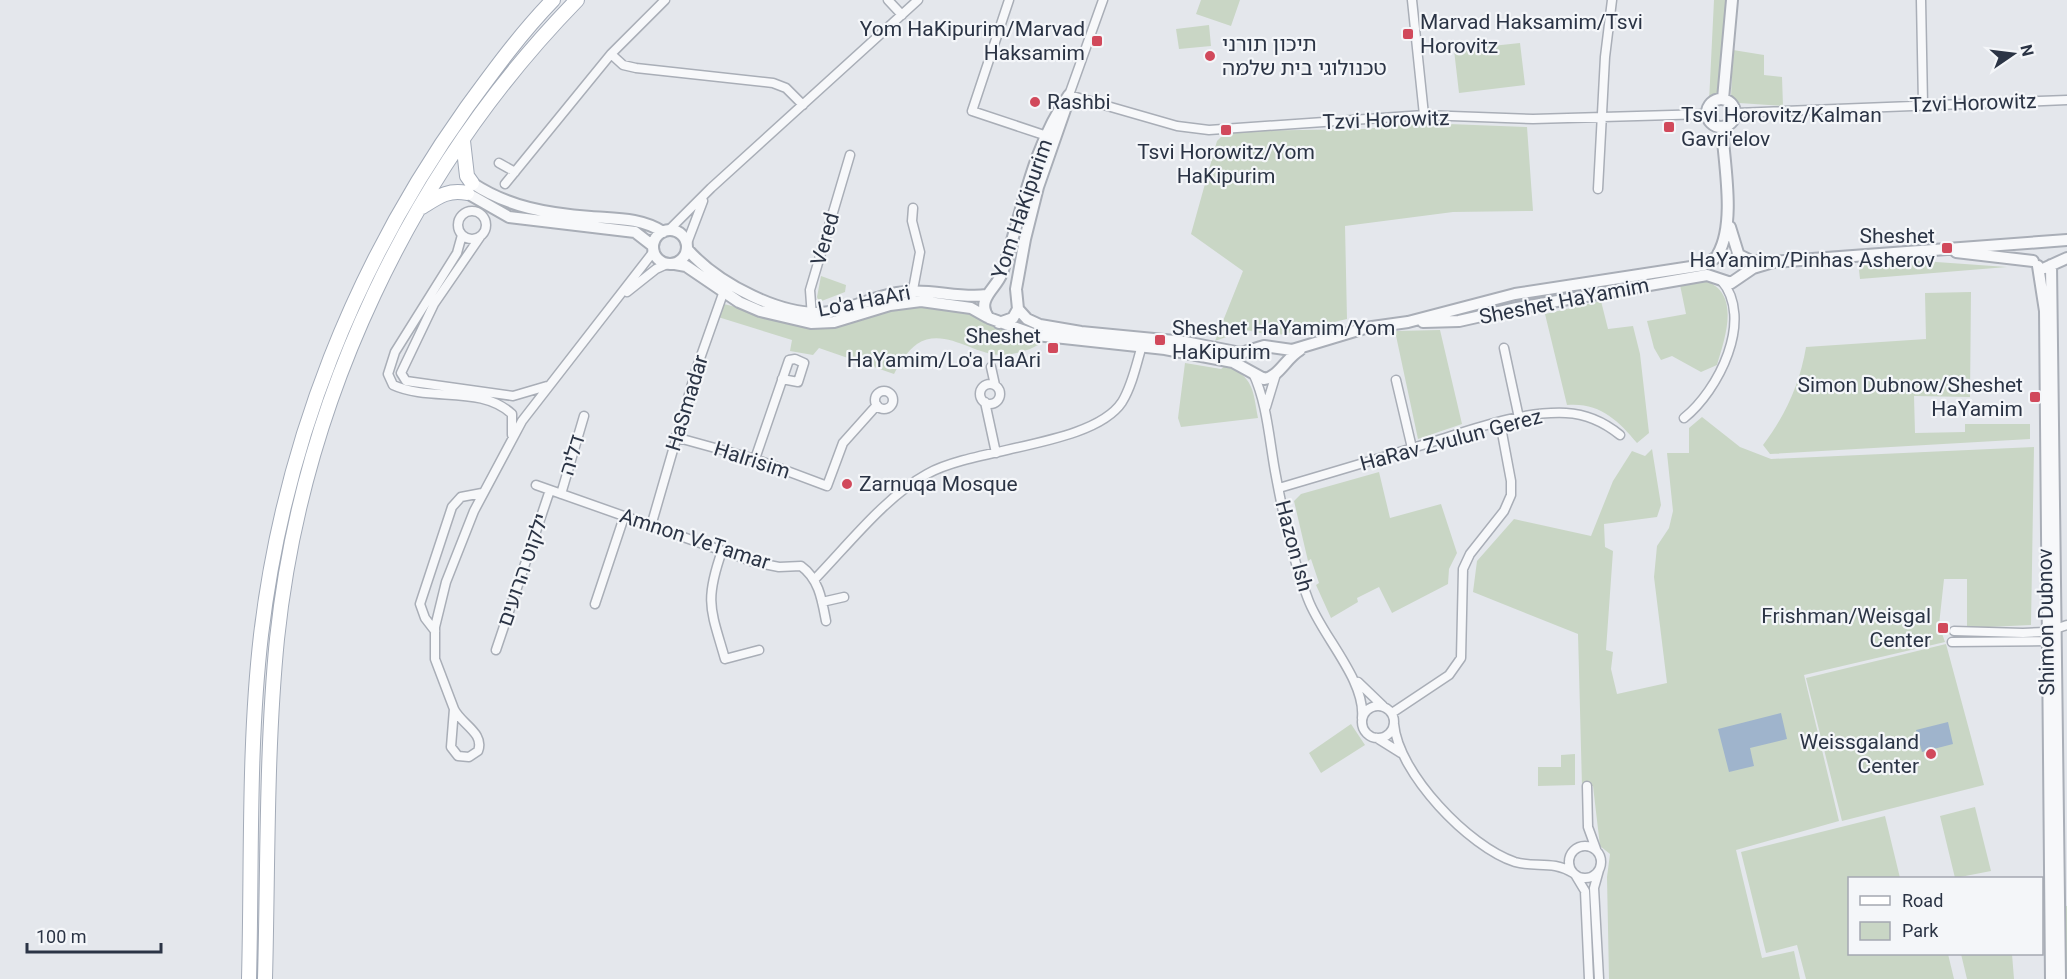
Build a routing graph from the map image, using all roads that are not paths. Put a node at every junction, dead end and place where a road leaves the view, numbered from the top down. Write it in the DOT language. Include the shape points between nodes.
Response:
graph roads {
  1 [pos="553,0"];
  2 [pos="577,0"];
  3 [pos="665,0"];
  4 [pos="888,0"];
  5 [pos="918,0"];
  6 [pos="1009,0"];
  7 [pos="1103,0"];
  8 [pos="1412,0"];
  9 [pos="1612,0"];
  10 [pos="1732,0"];
  11 [pos="1921,0"];
  12 [pos="902,15"];
  13 [pos="611,54"];
  14 [pos="1069,95"];
  15 [pos="1723,99"];
  16 [pos="2067,100"];
  17 [pos="1923,104"];
  18 [pos="803,105"];
  19 [pos="1736,113"];
  20 [pos="1707,114"];
  21 [pos="1424,115"];
  22 [pos="1602,117"];
  23 [pos="1722,128"];
  24 [pos="1047,136"];
  25 [pos="463,141"];
  26 [pos="850,155"];
  27 [pos="500,163"];
  28 [pos="515,172"];
  29 [pos="505,184"];
  30 [pos="469,188"];
  31 [pos="711,188"];
  32 [pos="1598,189"];
  33 [pos="421,208"];
  34 [pos="912,208"];
  35 [pos="1727,210"];
  36 [pos="666,231"];
  37 [pos="462,235"];
  38 [pos="480,237"];
  39 [pos="2067,240"];
  40 [pos="2037,244"];
  41 [pos="687,246"];
  42 [pos="653,249"];
  43 [pos="1941,249"];
  44 [pos="1739,254"];
  45 [pos="1717,256"];
  46 [pos="2067,258"];
  47 [pos="1773,262"];
  48 [pos="671,264"];
  49 [pos="2036,264"];
  50 [pos="2051,265"];
  51 [pos="1742,277"];
  52 [pos="1720,280"];
  53 [pos="725,287"];
  54 [pos="990,293"];
  55 [pos="621,295"];
  56 [pos="912,296"];
  57 [pos="1732,302"];
  58 [pos="1017,303"];
  59 [pos="813,318"];
  60 [pos="994,320"];
  61 [pos="1408,322"];
  62 [pos="1143,342"];
  63 [pos="1271,347"];
  64 [pos="1305,348"];
  65 [pos="1504,348"];
  66 [pos="1254,350"];
  67 [pos="991,367"];
  68 [pos="1278,371"];
  69 [pos="1252,372"];
  70 [pos="782,379"];
  71 [pos="1396,380"];
  72 [pos="995,385"];
  73 [pos="548,386"];
  74 [pos="985,402"];
  75 [pos="877,405"];
  76 [pos="584,416"];
  77 [pos="1520,418"];
  78 [pos="1684,418"];
  79 [pos="1266,420"];
  80 [pos="1500,422"];
  81 [pos="1620,435"];
  82 [pos="512,437"];
  83 [pos="675,437"];
  84 [pos="1412,448"];
  85 [pos="996,453"];
  86 [pos="755,459"];
  87 [pos="536,485"];
  88 [pos="1279,488"];
  89 [pos="550,490"];
  90 [pos="482,493"];
  91 [pos="561,494"];
  92 [pos="624,516"];
  93 [pos="651,526"];
  94 [pos="722,551"];
  95 [pos="814,580"];
  96 [pos="844,597"];
  97 [pos="822,602"];
  98 [pos="595,604"];
  99 [pos="826,621"];
  100 [pos="2067,625"];
  101 [pos="435,631"];
  102 [pos="1954,631"];
  103 [pos="2050,634"];
  104 [pos="1952,642"];
  105 [pos="496,650"];
  106 [pos="759,650"];
  107 [pos="1344,665"];
  108 [pos="1383,706"];
  109 [pos="454,709"];
  110 [pos="1392,713"];
  111 [pos="1362,718"];
  112 [pos="1394,724"];
  113 [pos="1377,738"];
  114 [pos="1407,761"];
  115 [pos="1587,786"];
  116 [pos="1588,827"];
  117 [pos="1574,850"];
  118 [pos="1598,852"];
  119 [pos="1544,864"];
  120 [pos="1599,870"];
  121 [pos="1574,874"];
  122 [pos="2058,900"];
  123 [pos="249,979"];
  124 [pos="265,979"];
  125 [pos="1589,979"];
  126 [pos="1599,979"];
  127 [pos="2051,979"];
  128 [pos="2060,979"];
  1 -- 123 [label="main road" via="491,74 414,185 351,305 305,429 274,551 261,636"];
  2 -- 25 [label="main road" via="536,43"];
  3 -- 13 [label="street"];
  4 -- 12 [label="street"];
  5 -- 12 [label="street"];
  6 -- 24 [label="street" via="972,111"];
  7 -- 14 [label="street, Yom HaKipurim"];
  8 -- 21 [label="street"];
  9 -- 22 [label="street"];
  10 -- 15 [label="street"];
  11 -- 17 [label="street"];
  12 -- 18 [label="street"];
  13 -- 18 [label="street" via="636,68 780,85"];
  13 -- 28 [label="street"];
  14 -- 21 [label="street, Tzvi Horowitz" via="1177,126 1209,130"];
  14 -- 24 [label="street, Yom HaKipurim"];
  14 -- 58 [label="street, Yom HaKipurim" via="1032,209 1018,273"];
  15 -- 19 [label="street" via="1731,102"];
  15 -- 20 [label="street" via="1713,101"];
  16 -- 17 [label="street, Tzvi Horowitz"];
  17 -- 19 [label="street, Tzvi Horowitz"];
  18 -- 31 [label="street"];
  19 -- 23 [label="street" via="1733,122"];
  20 -- 22 [label="street, Tzvi Horowitz"];
  20 -- 23 [label="street" via="1713,125"];
  21 -- 22 [label="street, Tzvi Horowitz"];
  22 -- 32 [label="street"];
  23 -- 35 [label="street"];
  24 -- 54 [label="street, Yom HaKipurim" via="1001,276"];
  25 -- 30 [label="main road"];
  25 -- 33 [label="main road"];
  26 -- 59 [label="street, Vered" via="810,290"];
  27 -- 28 [label="street"];
  28 -- 29 [label="street"];
  30 -- 33 [label="main road" via="451,191"];
  30 -- 36 [label="street" via="525,208 641,221"];
  30 -- 42 [label="street" via="509,217 624,230 644,237"];
  31 -- 36 [label="street"];
  31 -- 41 [label="street" via="695,216"];
  33 -- 124 [label="main road" via="370,303 343,369 309,474 290,554 274,678"];
  34 -- 56 [label="street" via="920,252"];
  35 -- 44 [label="street"];
  35 -- 45 [label="street" via="1726,237"];
  36 -- 41 [label="street" via="681,234"];
  36 -- 42 [label="street" via="657,236"];
  37 -- 38 [label="street" via="469,239"];
  37 -- 38 [label="street" via="458,221 462,214 472,211 485,219"];
  37 -- 82 [label="street" via="456,253 395,352 388,374 393,385 407,390 501,404 512,414"];
  38 -- 73 [label="street" via="434,304 401,373 406,381 513,396"];
  39 -- 40 [label="street"];
  40 -- 43 [label="street"];
  40 -- 49 [label="street" via="2032,251"];
  41 -- 48 [label="street" via="683,258"];
  41 -- 53 [label="street, Lo'a HaAri"];
  42 -- 48 [label="street" via="659,261"];
  42 -- 55 [label="street"];
  43 -- 47 [label="street"];
  43 -- 49 [label="street"];
  44 -- 45 [label="street" via="1728,250"];
  44 -- 47 [label="street" via="1751,261"];
  44 -- 51 [label="street" via="1745,265"];
  45 -- 52 [label="street" via="1713,268"];
  45 -- 61 [label="street, Sheshet HaYamim" via="1704,265 1515,294"];
  46 -- 50 [label="street"];
  47 -- 51 [label="street"];
  48 -- 53 [label="street, Lo'a HaAri" via="686,266"];
  48 -- 55 [label="street" via="656,269"];
  49 -- 50 [label="street" via="2044,268"];
  49 -- 103 [label="street, Shimon Dubnov" via="2044,310"];
  50 -- 103 [label="street, Shimon Dubnov"];
  51 -- 52 [label="street" via="1731,283"];
  51 -- 57 [label="street" via="1734,288"];
  52 -- 57 [label="street"];
  52 -- 61 [label="street, Sheshet HaYamim" via="1709,275 1459,321"];
  53 -- 59 [label="street, Lo'a HaAri" via="760,310"];
  53 -- 83 [label="street, HaSmadar"];
  54 -- 56 [label="street, Lo'a HaAri"];
  54 -- 58 [label="street" via="1008,290"];
  54 -- 60 [label="street" via="984,304"];
  55 -- 73 [label="street"];
  56 -- 59 [label="street, Lo'a HaAri" via="834,322"];
  56 -- 60 [label="street, Lo'a HaAri" via="976,310"];
  57 -- 78 [label="street" via="1732,332 1722,373"];
  58 -- 60 [label="street" via="1013,318"];
  58 -- 62 [label="street" via="1033,322"];
  60 -- 62 [label="street" via="1056,339"];
  61 -- 64 [label="street, Sheshet HaYamim" via="1365,328"];
  62 -- 66 [label="street" via="1241,353"];
  62 -- 69 [label="street" via="1233,362"];
  62 -- 85 [label="street" via="1123,400 1108,415 1090,426"];
  63 -- 64 [label="street, Sheshet HaYamim"];
  63 -- 66 [label="street"];
  63 -- 68 [label="street" via="1281,358"];
  64 -- 68 [label="street, Sheshet HaYamim" via="1289,357"];
  65 -- 77 [label="street"];
  66 -- 69 [label="street" via="1249,358"];
  67 -- 72 [label="street"];
  68 -- 69 [label="street" via="1264,378"];
  68 -- 79 [label="street, Hazon Ish" via="1268,396"];
  69 -- 79 [label="street, Hazon Ish"];
  70 -- 86 [label="street"];
  71 -- 84 [label="street"];
  72 -- 74 [label="street" via="982,388 980,396"];
  72 -- 74 [label="street" via="999,399"];
  73 -- 82 [label="street"];
  74 -- 85 [label="street"];
  75 -- 86 [label="street, HaIrisim" via="843,443 827,486"];
  76 -- 91 [label="street, דליה"];
  77 -- 80 [label="street, HaRav Zvulun Gerez"];
  77 -- 81 [label="street, HaRav Zvulun Gerez" via="1556,413 1580,415 1602,422"];
  79 -- 88 [label="street, Hazon Ish"];
  80 -- 84 [label="street, HaRav Zvulun Gerez"];
  80 -- 110 [label="street" via="1511,495 1504,512 1470,554 1463,569 1461,658 1449,675"];
  82 -- 90 [label="street"];
  83 -- 86 [label="street, HaIrisim"];
  83 -- 93 [label="street, HaSmadar"];
  84 -- 88 [label="street, HaRav Zvulun Gerez"];
  85 -- 95 [label="street" via="930,472 899,492"];
  87 -- 89 [label="street, Amnon VeTamar"];
  88 -- 107 [label="street, Hazon Ish" via="1306,593"];
  89 -- 91 [label="street, Amnon VeTamar"];
  89 -- 105 [label="street, ילקוט הרועים"];
  90 -- 101 [label="street" via="453,561"];
  90 -- 101 [label="street" via="461,497 452,507 422,595 422,610"];
  91 -- 92 [label="street, Amnon VeTamar"];
  92 -- 93 [label="street, Amnon VeTamar"];
  92 -- 98 [label="street"];
  93 -- 94 [label="street, Amnon VeTamar"];
  94 -- 95 [label="street, Amnon VeTamar" via="766,565 801,566"];
  94 -- 106 [label="street" via="712,578 709,602 725,659"];
  95 -- 97 [label="street"];
  96 -- 97 [label="street"];
  97 -- 99 [label="street"];
  100 -- 103 [label="street"];
  101 -- 109 [label="street" via="436,665"];
  102 -- 103 [label="street"];
  103 -- 104 [label="street"];
  103 -- 122 [label="street, Shimon Dubnov"];
  103 -- 122 [label="street, Shimon Dubnov"];
  107 -- 108 [label="street, Hazon Ish"];
  107 -- 111 [label="street, Hazon Ish" via="1358,692"];
  108 -- 110 [label="street"];
  108 -- 111 [label="street" via="1369,708"];
  109 -- 109 [label="street" via="452,749 460,757 471,756 479,749 479,737 460,721"];
  110 -- 112 [label="street"];
  111 -- 113 [label="street" via="1365,731"];
  112 -- 113 [label="street" via="1389,734"];
  112 -- 114 [label="street"];
  113 -- 114 [label="street" via="1394,747"];
  114 -- 119 [label="street" via="1442,808 1477,843 1514,862"];
  115 -- 116 [label="street"];
  116 -- 117 [label="street"];
  116 -- 118 [label="street"];
  117 -- 118 [label="street" via="1588,846"];
  117 -- 119 [label="street"];
  117 -- 121 [label="street" via="1569,863"];
  118 -- 120 [label="street"];
  119 -- 121 [label="street" via="1557,865"];
  120 -- 121 [label="street" via="1589,878"];
  120 -- 126 [label="street" via="1594,888"];
  121 -- 125 [label="street" via="1586,896"];
  122 -- 127 [label="street, Shimon Dubnov"];
  122 -- 128 [label="street, Shimon Dubnov"];
}
